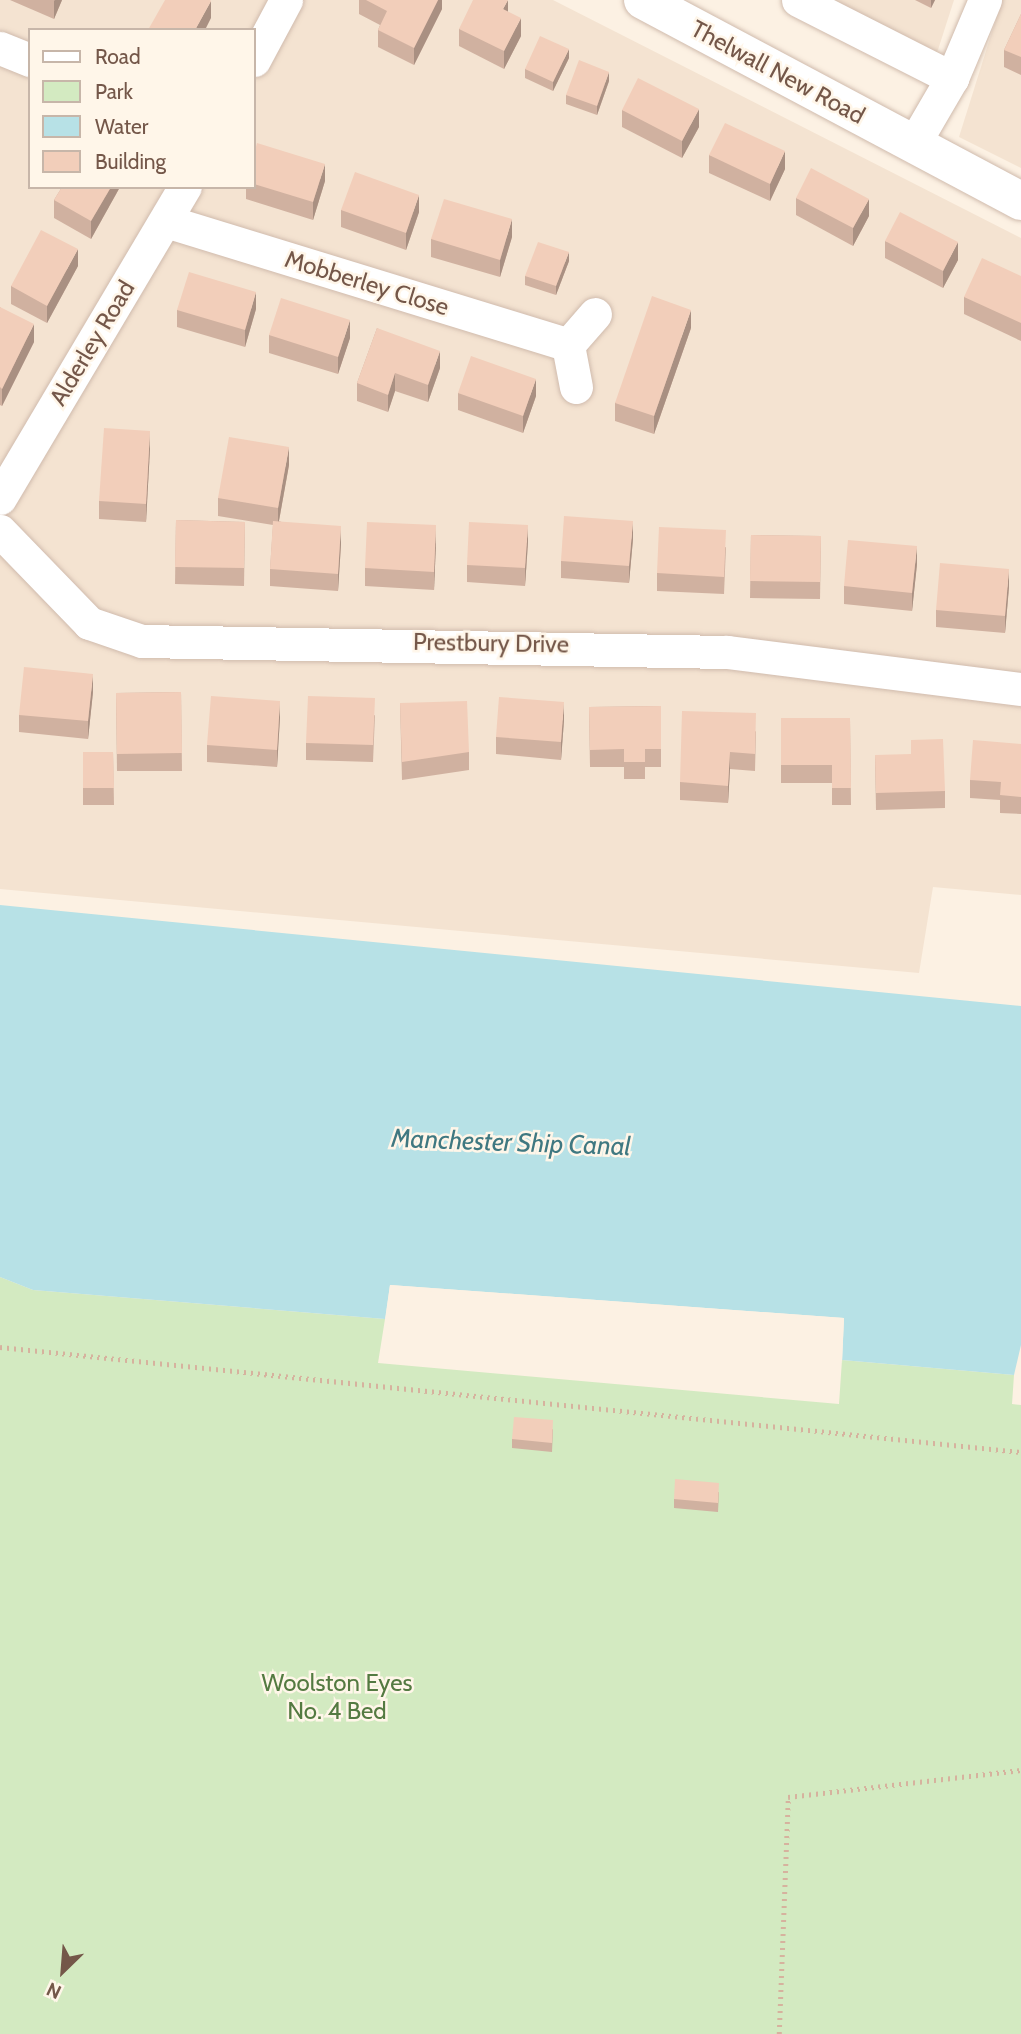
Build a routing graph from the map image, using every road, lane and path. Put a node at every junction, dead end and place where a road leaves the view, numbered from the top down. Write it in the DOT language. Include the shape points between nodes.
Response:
graph roads {
  1 [pos="286,0"];
  2 [pos="643,0"];
  3 [pos="798,0"];
  4 [pos="985,0"];
  5 [pos="0,48"];
  6 [pos="256,56"];
  7 [pos="28,59"];
  8 [pos="952,78"];
  9 [pos="913,145"];
  10 [pos="184,189"];
  11 [pos="1021,201"];
  12 [pos="166,221"];
  13 [pos="595,314"];
  14 [pos="568,345"];
  15 [pos="576,387"];
  16 [pos="0,498"];
  17 [pos="0,531"];
  18 [pos="1021,688"];
  19 [pos="0,1347"];
  20 [pos="1021,1452"];
  21 [pos="1021,1770"];
  22 [pos="779,2034"];
  1 -- 6 [label="street"];
  2 -- 9 [label="main road, Thelwall New Road"];
  3 -- 8 [label="street"];
  4 -- 8 [label="street"];
  5 -- 7 [label="street"];
  8 -- 9 [label="street"];
  9 -- 11 [label="main road, Thelwall New Road"];
  10 -- 12 [label="street, Alderley Road"];
  12 -- 14 [label="street, Mobberley Close"];
  12 -- 16 [label="street, Alderley Road"];
  13 -- 14 [label="street"];
  14 -- 15 [label="street"];
  17 -- 18 [label="street, Prestbury Drive" via="89,623 142,641 727,652"];
  19 -- 20 [label="path"];
  21 -- 22 [label="path" via="788,1797"];
}
